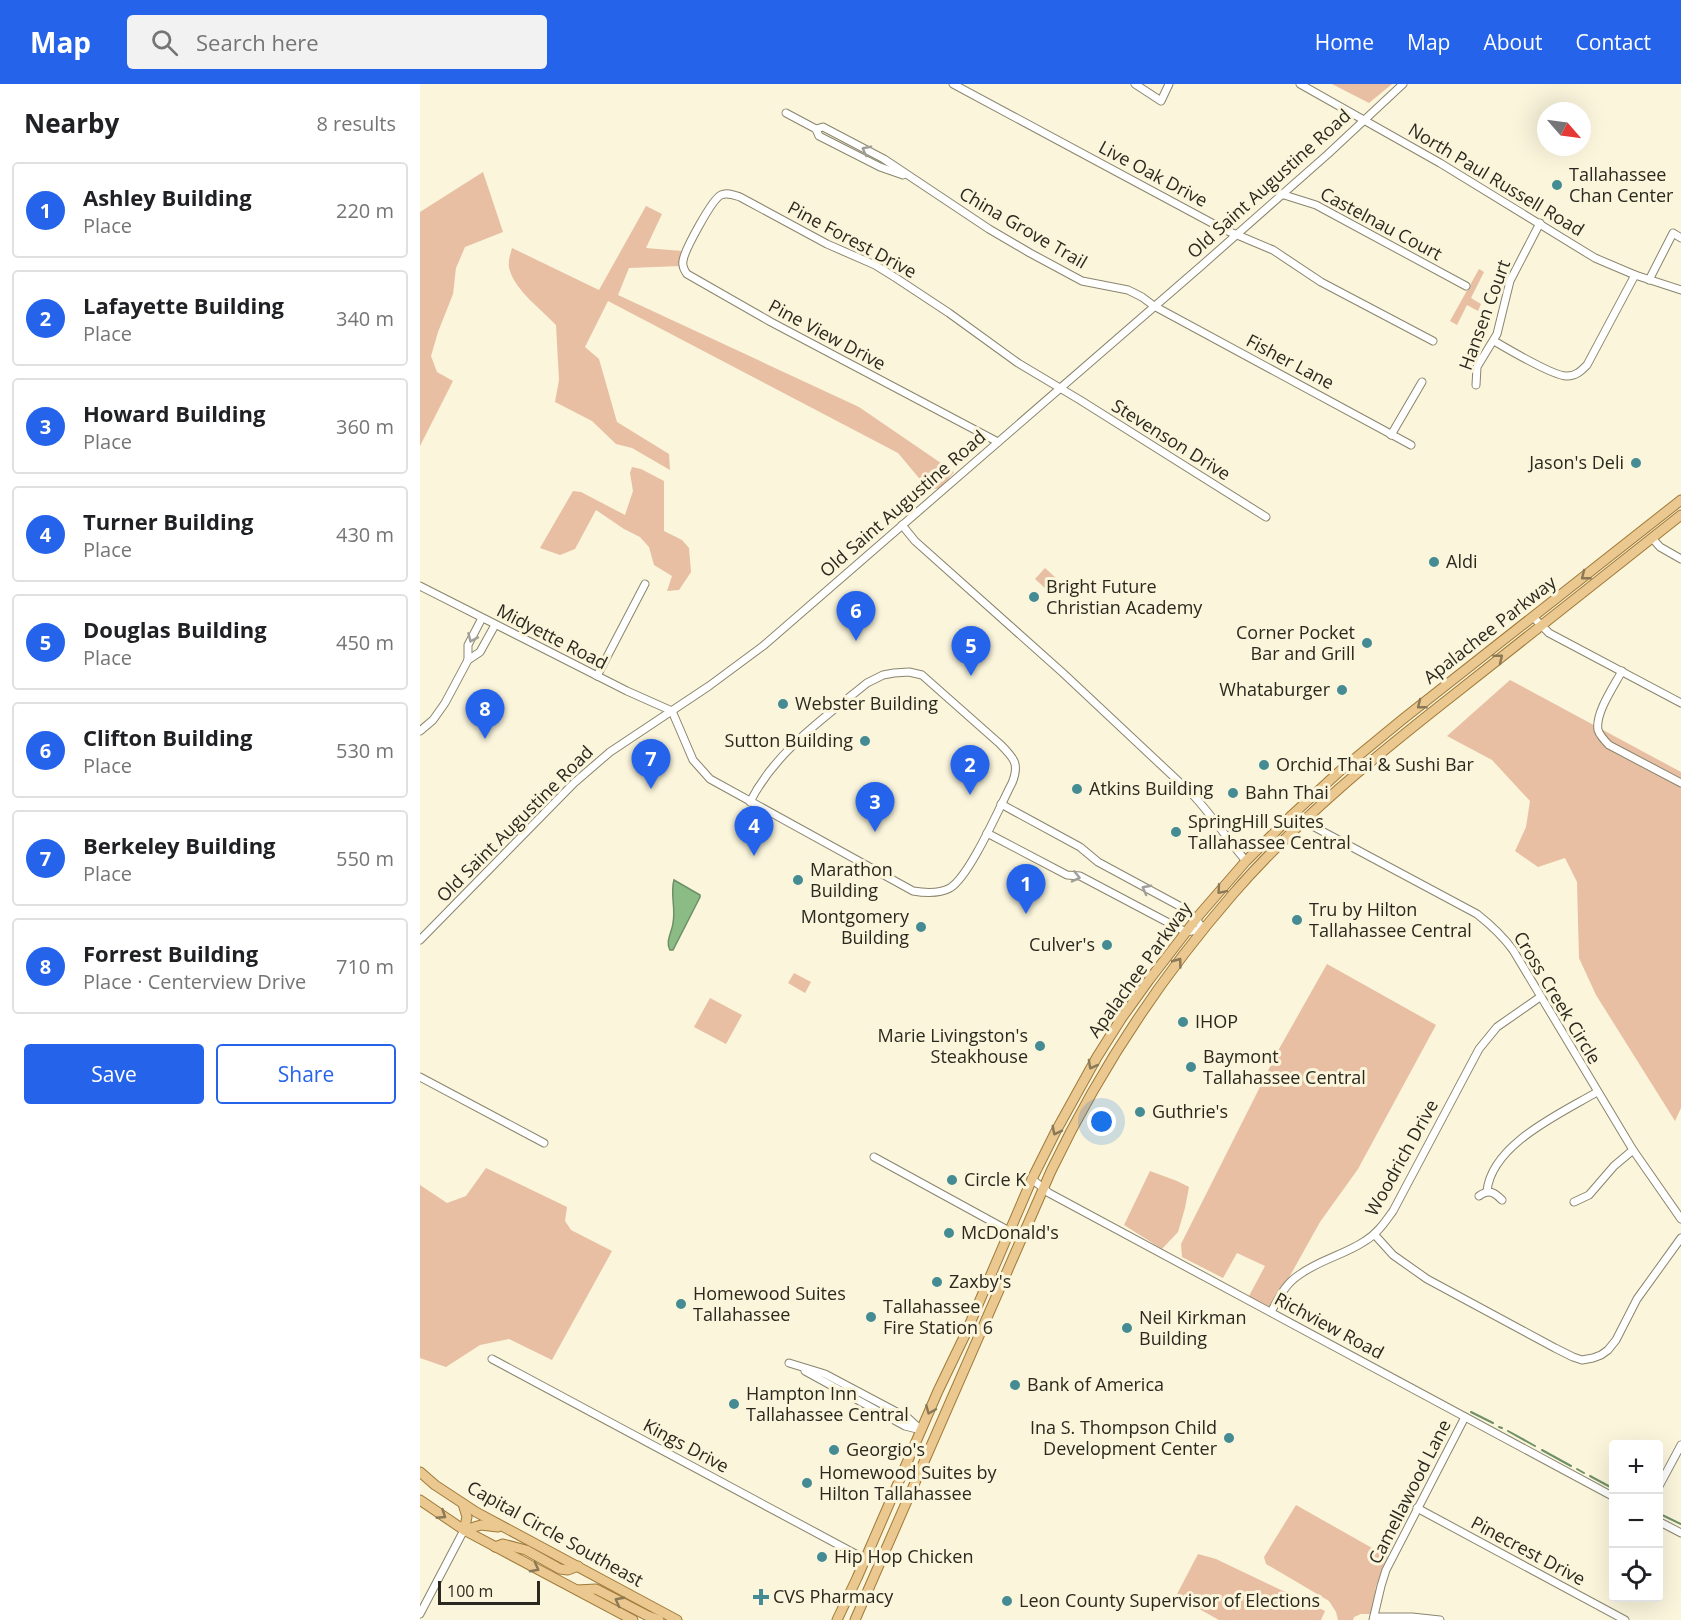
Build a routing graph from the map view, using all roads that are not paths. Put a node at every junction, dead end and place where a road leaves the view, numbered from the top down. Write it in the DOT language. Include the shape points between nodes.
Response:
graph roads {
  1 [pos="953,84"];
  2 [pos="1135,84"];
  3 [pos="1169,84"];
  4 [pos="1300,84"];
  5 [pos="1403,84"];
  6 [pos="786,113"];
  7 [pos="1364,119"];
  8 [pos="1281,194"];
  9 [pos="1540,224"];
  10 [pos="698,230"];
  11 [pos="1236,234"];
  12 [pos="1681,237"];
  13 [pos="1635,275"];
  14 [pos="1649,280"];
  15 [pos="1466,286"];
  16 [pos="1681,290"];
  17 [pos="1154,306"];
  18 [pos="1433,341"];
  19 [pos="1494,341"];
  20 [pos="1422,382"];
  21 [pos="1476,385"];
  22 [pos="1060,388"];
  23 [pos="1391,435"];
  24 [pos="998,442"];
  25 [pos="1411,445"];
  26 [pos="1681,500"];
  27 [pos="1681,515"];
  28 [pos="1266,517"];
  29 [pos="1655,520"];
  30 [pos="902,525"];
  31 [pos="1652,538"];
  32 [pos="1681,559"];
  33 [pos="645,584"];
  34 [pos="420,586"];
  35 [pos="1533,617"];
  36 [pos="482,618"];
  37 [pos="495,625"];
  38 [pos="1541,625"];
  39 [pos="468,660"];
  40 [pos="1622,671"];
  41 [pos="597,676"];
  42 [pos="1681,703"];
  43 [pos="672,711"];
  44 [pos="420,731"];
  45 [pos="1681,783"];
  46 [pos="750,802"];
  47 [pos="1002,804"];
  48 [pos="1292,815"];
  49 [pos="1303,821"];
  50 [pos="987,833"];
  51 [pos="1246,861"];
  52 [pos="1196,919"];
  53 [pos="1203,929"];
  54 [pos="1186,932"];
  55 [pos="420,940"];
  56 [pos="1540,997"];
  57 [pos="1110,1036"];
  58 [pos="1109,1063"];
  59 [pos="420,1077"];
  60 [pos="1597,1092"];
  61 [pos="544,1143"];
  62 [pos="1633,1150"];
  63 [pos="874,1157"];
  64 [pos="1032,1179"];
  65 [pos="1043,1187"];
  66 [pos="1487,1191"];
  67 [pos="1479,1196"];
  68 [pos="1502,1200"];
  69 [pos="1574,1202"];
  70 [pos="1680,1215"];
  71 [pos="1011,1232"];
  72 [pos="1374,1234"];
  73 [pos="1681,1238"];
  74 [pos="1271,1312"];
  75 [pos="982,1327"];
  76 [pos="965,1335"];
  77 [pos="492,1359"];
  78 [pos="965,1366"];
  79 [pos="1465,1416"];
  80 [pos="921,1430"];
  81 [pos="934,1436"];
  82 [pos="1681,1445"];
  83 [pos="422,1475"];
  84 [pos="1663,1480"];
  85 [pos="1609,1494"];
  86 [pos="420,1500"];
  87 [pos="463,1504"];
  88 [pos="1418,1508"];
  89 [pos="1663,1523"];
  90 [pos="506,1528"];
  91 [pos="464,1530"];
  92 [pos="1681,1533"];
  93 [pos="872,1543"];
  94 [pos="495,1546"];
  95 [pos="865,1559"];
  96 [pos="880,1559"];
  97 [pos="578,1566"];
  98 [pos="577,1590"];
  99 [pos="420,1614"];
  100 [pos="1374,1618"];
  101 [pos="633,1620"];
  102 [pos="659,1620"];
  103 [pos="677,1620"];
  104 [pos="837,1620"];
  105 [pos="855,1620"];
  106 [pos="1440,1620"];
  107 [pos="1625,1620"];
  1 -- 11 [label="street, Live Oak Drive"];
  2 -- 3 [label="street" via="1161,101"];
  4 -- 7 [label="street, North Paul Russell Road"];
  5 -- 7 [label="street, Old Saint Augustine Road"];
  6 -- 17 [label="street, China Grove Trail" via="816,129 823,127 884,159 989,229 1082,281 1128,290"];
  7 -- 8 [label="street, Old Saint Augustine Road"];
  7 -- 9 [label="street, North Paul Russell Road"];
  8 -- 11 [label="street, Old Saint Augustine Road"];
  8 -- 15 [label="street, Castelnau Court" via="1316,205"];
  9 -- 13 [label="street, North Paul Russell Road" via="1596,258"];
  9 -- 19 [label="street, Hansen Court" via="1510,281"];
  10 -- 22 [label="street, Pine Forest Drive" via="715,199 725,194 740,197 882,269"];
  10 -- 24 [label="street, Pine View Drive" via="683,261 683,268 692,278"];
  11 -- 17 [label="street, Old Saint Augustine Road"];
  11 -- 18 [label="street, Live Oak Drive" via="1273,250 1321,282"];
  12 -- 14 [label="street" via="1673,233"];
  13 -- 14 [label="street, North Paul Russell Road"];
  13 -- 19 [label="street" via="1587,365 1578,374 1554,373"];
  14 -- 16 [label="street, North Paul Russell Road"];
  17 -- 22 [label="street, Old Saint Augustine Road"];
  17 -- 23 [label="street, Fisher Lane"];
  19 -- 21 [label="street, Hansen Court" via="1477,367"];
  20 -- 23 [label="street"];
  22 -- 24 [label="street, Old Saint Augustine Road"];
  22 -- 28 [label="street, Stevenson Drive"];
  23 -- 25 [label="street, Fisher Lane"];
  24 -- 30 [label="street, Old Saint Augustine Road"];
  26 -- 29 [label="main road, Apalachee Parkway"];
  27 -- 31 [label="main road, Apalachee Parkway"];
  29 -- 31 [label="main road"];
  29 -- 35 [label="main road, Apalachee Parkway, one-way"];
  30 -- 43 [label="street, Old Saint Augustine Road" via="756,652"];
  30 -- 51 [label="street" via="1191,793"];
  31 -- 32 [label="street"];
  31 -- 38 [label="main road, Apalachee Parkway"];
  33 -- 41 [label="street"];
  34 -- 36 [label="street, Midyette Road"];
  35 -- 38 [label="street"];
  35 -- 48 [label="main road, Apalachee Parkway, one-way" via="1341,770"];
  36 -- 37 [label="street, Midyette Road"];
  36 -- 39 [label="street, one-way" via="468,645"];
  37 -- 39 [label="street" via="480,652"];
  37 -- 41 [label="street, Midyette Road"];
  38 -- 40 [label="street" via="1549,633"];
  49 -- 38 [label="main road, Apalachee Parkway, one-way" via="1379,754"];
  39 -- 44 [label="street" via="445,703"];
  40 -- 42 [label="street"];
  40 -- 45 [label="street" via="1598,717 1598,730 1609,746"];
  41 -- 43 [label="street, Midyette Road"];
  43 -- 46 [label="street" via="698,766 715,783"];
  43 -- 55 [label="street, Old Saint Augustine Road" via="610,752 574,783"];
  46 -- 47 [label="street" via="783,754 867,683 883,675 909,672 922,675 1010,754 1016,769"];
  46 -- 50 [label="street" via="913,891 930,893 949,888 963,876"];
  47 -- 50 [label="street"];
  52 -- 47 [label="street, one-way"];
  48 -- 49 [label="street, Cross Creek Circle"];
  48 -- 51 [label="main road, Apalachee Parkway"];
  49 -- 53 [label="main road, Apalachee Parkway"];
  49 -- 56 [label="street, Cross Creek Circle" via="1477,914 1503,936"];
  50 -- 54 [label="street, one-way"];
  51 -- 52 [label="main road, Apalachee Parkway, one-way"];
  52 -- 53 [label="street"];
  52 -- 54 [label="main road, Apalachee Parkway"];
  53 -- 54 [label="street"];
  58 -- 53 [label="main road, Apalachee Parkway, one-way" via="1153,995"];
  54 -- 57 [label="main road, Apalachee Parkway"];
  56 -- 60 [label="street, Cross Creek Circle"];
  56 -- 72 [label="street, Woodrich Drive" via="1497,1027 1479,1049 1393,1210"];
  57 -- 58 [label="main road"];
  57 -- 64 [label="main road, Apalachee Parkway, one-way"];
  58 -- 65 [label="main road, Apalachee Parkway"];
  59 -- 61 [label="street"];
  60 -- 62 [label="street, Cross Creek Circle"];
  60 -- 66 [label="street" via="1514,1144 1492,1172"];
  62 -- 69 [label="street" via="1589,1196"];
  62 -- 70 [label="street, Cross Creek Circle"];
  63 -- 71 [label="street"];
  64 -- 65 [label="street, Richview Road"];
  64 -- 71 [label="main road, Apalachee Parkway"];
  65 -- 74 [label="street, Richview Road"];
  65 -- 75 [label="main road, Apalachee Parkway"];
  66 -- 67 [label="street"];
  66 -- 68 [label="street"];
  71 -- 76 [label="main road, Apalachee Parkway"];
  72 -- 73 [label="street" via="1393,1255 1427,1279 1582,1360 1608,1350 1637,1299"];
  72 -- 74 [label="street, Woodrich Drive" via="1298,1275 1286,1286"];
  74 -- 79 [label="street, Richview Road"];
  75 -- 76 [label="main road"];
  75 -- 78 [label="main road, Apalachee Parkway"];
  76 -- 78 [label="main road"];
  76 -- 80 [label="main road, Apalachee Parkway, one-way"];
  77 -- 95 [label="street, Kings Drive"];
  78 -- 81 [label="main road, Apalachee Parkway"];
  79 -- 85 [label="street, Richview Road"];
  79 -- 88 [label="street, Camellawood Lane"];
  80 -- 80 [label="street" via="908,1418 825,1374 789,1363 905,1426"];
  80 -- 81 [label="main road"];
  80 -- 93 [label="main road, Apalachee Parkway"];
  81 -- 96 [label="main road, Apalachee Parkway"];
  82 -- 84 [label="street"];
  83 -- 87 [label="main road, Capital Circle Southeast"];
  86 -- 91 [label="main road, Capital Circle Southeast, one-way"];
  87 -- 90 [label="main road, Capital Circle Southeast"];
  87 -- 91 [label="main road" via="467,1516"];
  88 -- 100 [label="street, Camellawood Lane" via="1386,1570"];
  88 -- 107 [label="street, Pinecrest Drive"];
  89 -- 92 [label="street"];
  90 -- 91 [label="main road" via="481,1525"];
  90 -- 97 [label="main road, Capital Circle Southeast"];
  91 -- 94 [label="main road, Capital Circle Southeast"];
  91 -- 99 [label="street"];
  93 -- 95 [label="main road, Apalachee Parkway"];
  93 -- 96 [label="main road"];
  94 -- 97 [label="main road" via="503,1544 526,1551 560,1569"];
  94 -- 98 [label="main road, Capital Circle Southeast, one-way"];
  95 -- 104 [label="main road, Apalachee Parkway"];
  96 -- 105 [label="main road, Apalachee Parkway"];
  97 -- 103 [label="main road, Capital Circle Southeast"];
  98 -- 101 [label="main road, Capital Circle Southeast"];
  102 -- 98 [label="main road, one-way" via="596,1589"];
  100 -- 106 [label="street"];
}
